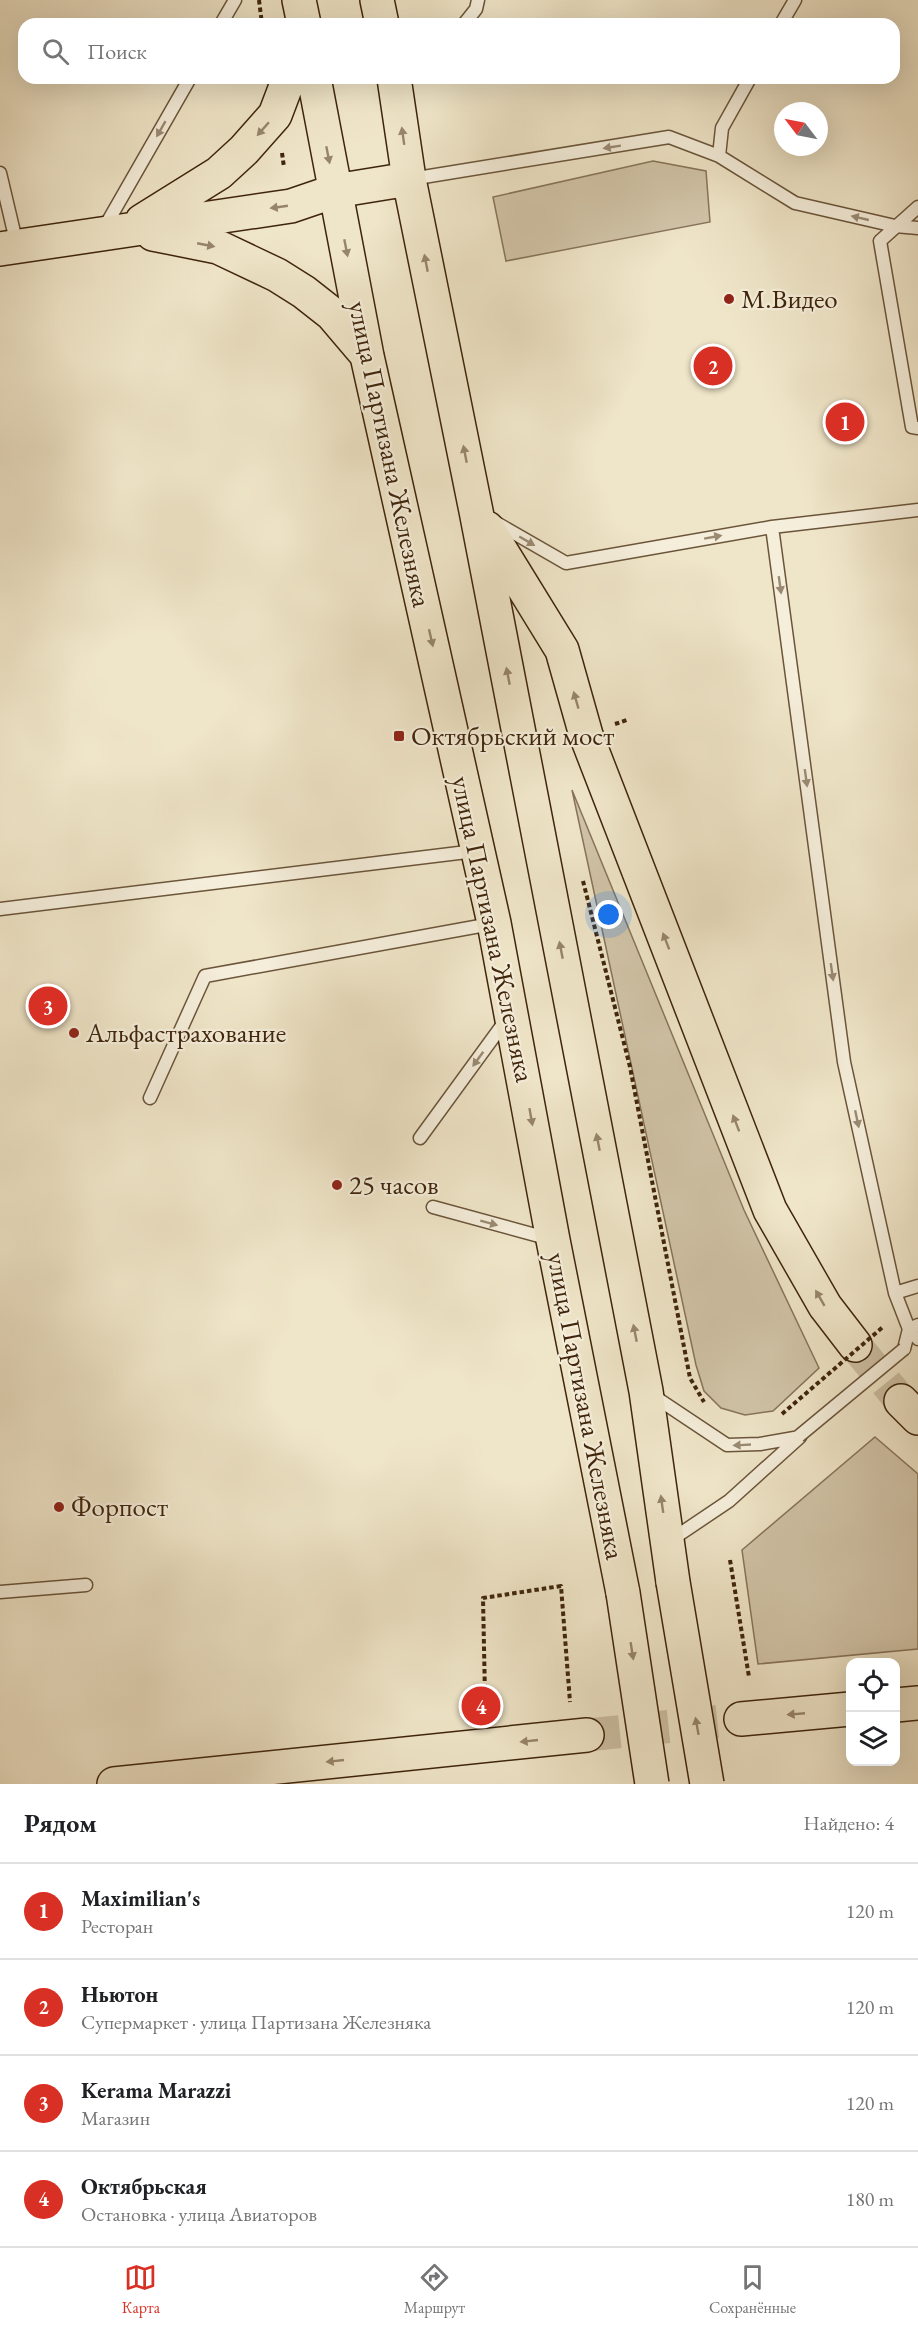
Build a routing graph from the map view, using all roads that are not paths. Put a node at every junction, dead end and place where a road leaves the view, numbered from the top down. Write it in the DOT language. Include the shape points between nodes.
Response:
graph roads {
  1 [pos="235,0"];
  2 [pos="298,0"];
  3 [pos="376,0"];
  4 [pos="478,0"];
  5 [pos="795,0"];
  6 [pos="225,18"];
  7 [pos="296,18"];
  8 [pos="302,18"];
  9 [pos="380,18"];
  10 [pos="469,18"];
  11 [pos="784,18"];
  12 [pos="187,84"];
  13 [pos="287,84"];
  14 [pos="315,84"];
  15 [pos="747,84"];
  16 [pos="399,86"];
  17 [pos="719,156"];
  18 [pos="0,173"];
  19 [pos="409,179"];
  20 [pos="335,191"];
  21 [pos="918,207"];
  22 [pos="894,226"];
  23 [pos="918,228"];
  24 [pos="115,231"];
  25 [pos="8,248"];
  26 [pos="367,356"];
  27 [pos="918,428"];
  28 [pos="918,510"];
  29 [pos="476,511"];
  30 [pos="772,527"];
  31 [pos="479,851"];
  32 [pos="0,909"];
  33 [pos="494,923"];
  34 [pos="512,1011"];
  35 [pos="150,1098"];
  36 [pos="420,1138"];
  37 [pos="433,1207"];
  38 [pos="553,1240"];
  39 [pos="918,1286"];
  40 [pos="895,1293"];
  41 [pos="914,1327"];
  42 [pos="918,1339"];
  43 [pos="855,1345"];
  44 [pos="646,1390"];
  45 [pos="799,1437"];
  46 [pos="667,1543"];
  47 [pos="86,1585"];
  48 [pos="0,1592"];
  49 [pos="918,1703"];
  50 [pos="900,1705"];
  51 [pos="846,1709"];
  52 [pos="741,1719"];
  53 [pos="587,1735"];
  54 [pos="114,1784"];
  55 [pos="652,1784"];
  56 [pos="707,1784"];
  1 -- 6 [label="lane"];
  2 -- 7 [label="main road"];
  2 -- 8 [label="main road"];
  3 -- 9 [label="main road"];
  4 -- 10 [label="lane"];
  5 -- 11 [label="lane"];
  12 -- 24 [label="lane, one-way"];
  13 -- 24 [label="main road, one-way" via="275,115 219,174"];
  14 -- 20 [label="main road, улица Партизана Железняка, one-way"];
  15 -- 17 [label="lane" via="722,128"];
  19 -- 16 [label="main road, улица Партизана Железняка, one-way"];
  17 -- 19 [label="lane, one-way" via="669,137"];
  22 -- 17 [label="lane, one-way" via="795,203"];
  18 -- 25 [label="lane"];
  19 -- 20 [label="main road"];
  29 -- 19 [label="main road, улица Партизана Железняка, one-way"];
  20 -- 24 [label="main road, one-way" via="291,206"];
  20 -- 26 [label="main road, улица Партизана Железняка, one-way"];
  21 -- 22 [label="lane"];
  22 -- 23 [label="lane"];
  22 -- 27 [label="lane" via="880,242 912,427"];
  24 -- 25 [label="main road"];
  24 -- 26 [label="main road, one-way" via="218,247 277,275 332,314"];
  26 -- 31 [label="main road, улица Партизана Железняка, one-way"];
  28 -- 30 [label="lane"];
  29 -- 30 [label="lane, one-way" via="566,563"];
  43 -- 29 [label="main road, one-way" via="825,1306 770,1210 585,735 562,650"];
  44 -- 29 [label="main road, улица Партизана Железняка, one-way"];
  30 -- 40 [label="lane, one-way" via="844,1062"];
  31 -- 32 [label="lane"];
  31 -- 33 [label="main road, улица Партизана Железняка"];
  33 -- 34 [label="main road, улица Партизана Железняка"];
  33 -- 35 [label="lane" via="205,976"];
  34 -- 36 [label="lane, one-way"];
  34 -- 38 [label="main road, улица Партизана Железняка, one-way"];
  37 -- 38 [label="lane, one-way"];
  38 -- 55 [label="main road, улица Партизана Железняка, one-way, bridge" via="623,1593"];
  39 -- 40 [label="lane"];
  40 -- 41 [label="lane"];
  41 -- 42 [label="lane"];
  41 -- 45 [label="lane, bridge" via="904,1349"];
  45 -- 44 [label="lane, one-way" via="727,1445"];
  46 -- 44 [label="main road, улица Партизана Железняка, one-way"];
  45 -- 46 [label="lane" via="729,1501"];
  56 -- 46 [label="main road, улица Партизана Железняка, one-way, bridge"];
  47 -- 48 [label="lane"];
  49 -- 50 [label="main road"];
  51 -- 52 [label="main road, one-way"];
  53 -- 54 [label="main road, one-way"];
}
